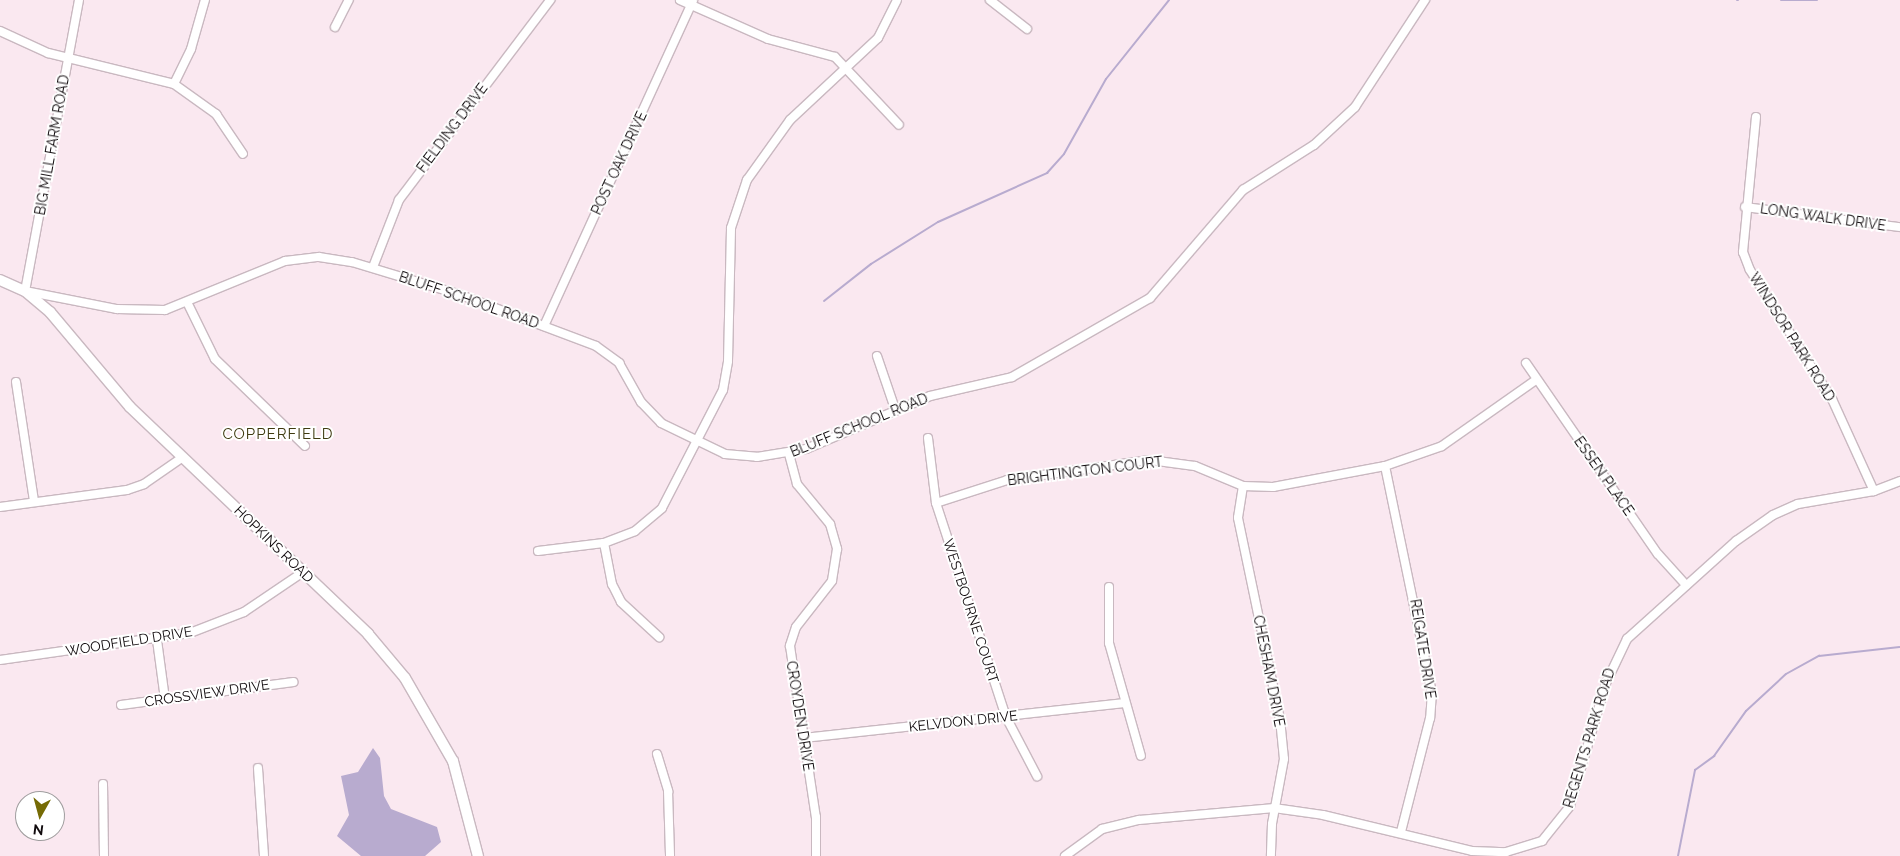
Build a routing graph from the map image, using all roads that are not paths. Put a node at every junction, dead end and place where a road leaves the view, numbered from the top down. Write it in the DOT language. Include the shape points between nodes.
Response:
graph roads {
  1 [pos="79,0"];
  2 [pos="205,0"];
  3 [pos="349,0"];
  4 [pos="550,0"];
  5 [pos="680,0"];
  6 [pos="897,0"];
  7 [pos="990,0"];
  8 [pos="1425,0"];
  9 [pos="692,2"];
  10 [pos="335,27"];
  11 [pos="1027,29"];
  12 [pos="0,30"];
  13 [pos="67,59"];
  14 [pos="845,67"];
  15 [pos="174,84"];
  16 [pos="1756,117"];
  17 [pos="899,125"];
  18 [pos="243,154"];
  19 [pos="1745,207"];
  20 [pos="1900,227"];
  21 [pos="374,267"];
  22 [pos="0,280"];
  23 [pos="25,291"];
  24 [pos="188,304"];
  25 [pos="544,326"];
  26 [pos="877,356"];
  27 [pos="1526,363"];
  28 [pos="1536,380"];
  29 [pos="16,382"];
  30 [pos="895,409"];
  31 [pos="928,438"];
  32 [pos="694,442"];
  33 [pos="305,446"];
  34 [pos="789,454"];
  35 [pos="183,457"];
  36 [pos="1385,466"];
  37 [pos="1900,481"];
  38 [pos="1243,486"];
  39 [pos="1874,491"];
  40 [pos="34,501"];
  41 [pos="936,503"];
  42 [pos="0,507"];
  43 [pos="604,543"];
  44 [pos="538,551"];
  45 [pos="303,572"];
  46 [pos="1686,585"];
  47 [pos="1109,587"];
  48 [pos="658,637"];
  49 [pos="157,640"];
  50 [pos="0,660"];
  51 [pos="293,682"];
  52 [pos="165,699"];
  53 [pos="1123,703"];
  54 [pos="122,705"];
  55 [pos="1006,717"];
  56 [pos="803,738"];
  57 [pos="657,754"];
  58 [pos="1141,756"];
  59 [pos="258,768"];
  60 [pos="1037,776"];
  61 [pos="103,784"];
  62 [pos="1274,808"];
  63 [pos="1401,832"];
  64 [pos="104,856"];
  65 [pos="264,856"];
  66 [pos="478,856"];
  67 [pos="670,856"];
  68 [pos="816,856"];
  69 [pos="1065,856"];
  70 [pos="1272,856"];
  1 -- 13 [label="street, BIG MILL FARM ROAD"];
  2 -- 15 [label="street" via="191,49"];
  3 -- 10 [label="street"];
  4 -- 21 [label="street, FIELDING DRIVE" via="399,200"];
  5 -- 9 [label="street"];
  6 -- 14 [label="street" via="878,38"];
  7 -- 11 [label="street"];
  8 -- 30 [label="street, BLUFF SCHOOL ROAD" via="1355,107 1314,145 1243,190 1150,298 1012,376"];
  9 -- 14 [label="street" via="768,39 821,50"];
  9 -- 25 [label="street, POST OAK DRIVE"];
  12 -- 13 [label="street"];
  13 -- 15 [label="street"];
  13 -- 23 [label="street, BIG MILL FARM ROAD"];
  14 -- 17 [label="street"];
  14 -- 32 [label="street" via="771,142 735,208 728,258 726,378"];
  15 -- 18 [label="street" via="216,114"];
  16 -- 19 [label="street, WINDSOR PARK ROAD"];
  19 -- 20 [label="street, LONG WALK DRIVE"];
  19 -- 39 [label="street, WINDSOR PARK ROAD" via="1743,252 1750,270 1832,399"];
  21 -- 24 [label="street, BLUFF SCHOOL ROAD" via="302,258 265,268"];
  21 -- 25 [label="street, BLUFF SCHOOL ROAD"];
  22 -- 23 [label="main road, HOPKINS ROAD"];
  23 -- 24 [label="street, BLUFF SCHOOL ROAD" via="117,309 149,311"];
  23 -- 35 [label="main road, HOPKINS ROAD" via="50,312 130,407"];
  24 -- 33 [label="street" via="215,359"];
  25 -- 32 [label="street, BLUFF SCHOOL ROAD" via="609,354 649,413"];
  26 -- 30 [label="street"];
  27 -- 28 [label="street, ESSEN PLACE"];
  28 -- 36 [label="street, BRIGHTINGTON COURT" via="1442,446"];
  28 -- 46 [label="street, ESSEN PLACE" via="1658,554"];
  29 -- 40 [label="street"];
  30 -- 34 [label="street, BLUFF SCHOOL ROAD"];
  31 -- 41 [label="street, WESTBOURNE COURT"];
  32 -- 34 [label="street, BLUFF SCHOOL ROAD" via="739,456"];
  32 -- 43 [label="street" via="654,517 635,531"];
  34 -- 56 [label="street, CROYDEN DRIVE" via="797,484 830,524 837,549 832,581 796,627 790,646"];
  35 -- 40 [label="street" via="144,484 126,490"];
  35 -- 45 [label="main road, HOPKINS ROAD"];
  36 -- 38 [label="street, BRIGHTINGTON COURT" via="1288,486"];
  36 -- 63 [label="street, REIGATE DRIVE" via="1432,692 1430,718"];
  37 -- 39 [label="street, REGENTS PARK ROAD"];
  38 -- 41 [label="street, BRIGHTINGTON COURT" via="1195,466 1150,460 1007,480"];
  38 -- 62 [label="street, CHESHAM DRIVE" via="1238,518 1280,719 1284,758"];
  39 -- 46 [label="street, REGENTS PARK ROAD" via="1798,504 1773,515"];
  40 -- 42 [label="street"];
  41 -- 55 [label="street, WESTBOURNE COURT"];
  43 -- 44 [label="street"];
  43 -- 48 [label="street" via="612,584 621,602"];
  45 -- 49 [label="street, WOODFIELD DRIVE" via="228,620"];
  45 -- 66 [label="main road, HOPKINS ROAD" via="368,634 433,720 453,761"];
  46 -- 63 [label="street, REGENTS PARK ROAD" via="1626,639 1613,661 1570,806 1542,840 1519,850 1472,851"];
  47 -- 53 [label="street" via="1109,643"];
  49 -- 50 [label="street, WOODFIELD DRIVE"];
  49 -- 52 [label="street"];
  51 -- 52 [label="street, CROSSVIEW DRIVE"];
  52 -- 54 [label="street, CROSSVIEW DRIVE"];
  53 -- 55 [label="street, KELVDON DRIVE"];
  53 -- 58 [label="street"];
  55 -- 56 [label="street, KELVDON DRIVE"];
  55 -- 60 [label="street, WESTBOURNE COURT"];
  56 -- 68 [label="street, CROYDEN DRIVE" via="816,817"];
  57 -- 67 [label="street" via="668,791"];
  59 -- 65 [label="street"];
  61 -- 64 [label="street"];
  62 -- 63 [label="street, REGENTS PARK ROAD"];
  62 -- 69 [label="street, REGENTS PARK ROAD" via="1139,820 1102,829"];
  62 -- 70 [label="street, CHESHAM DRIVE"];
}
